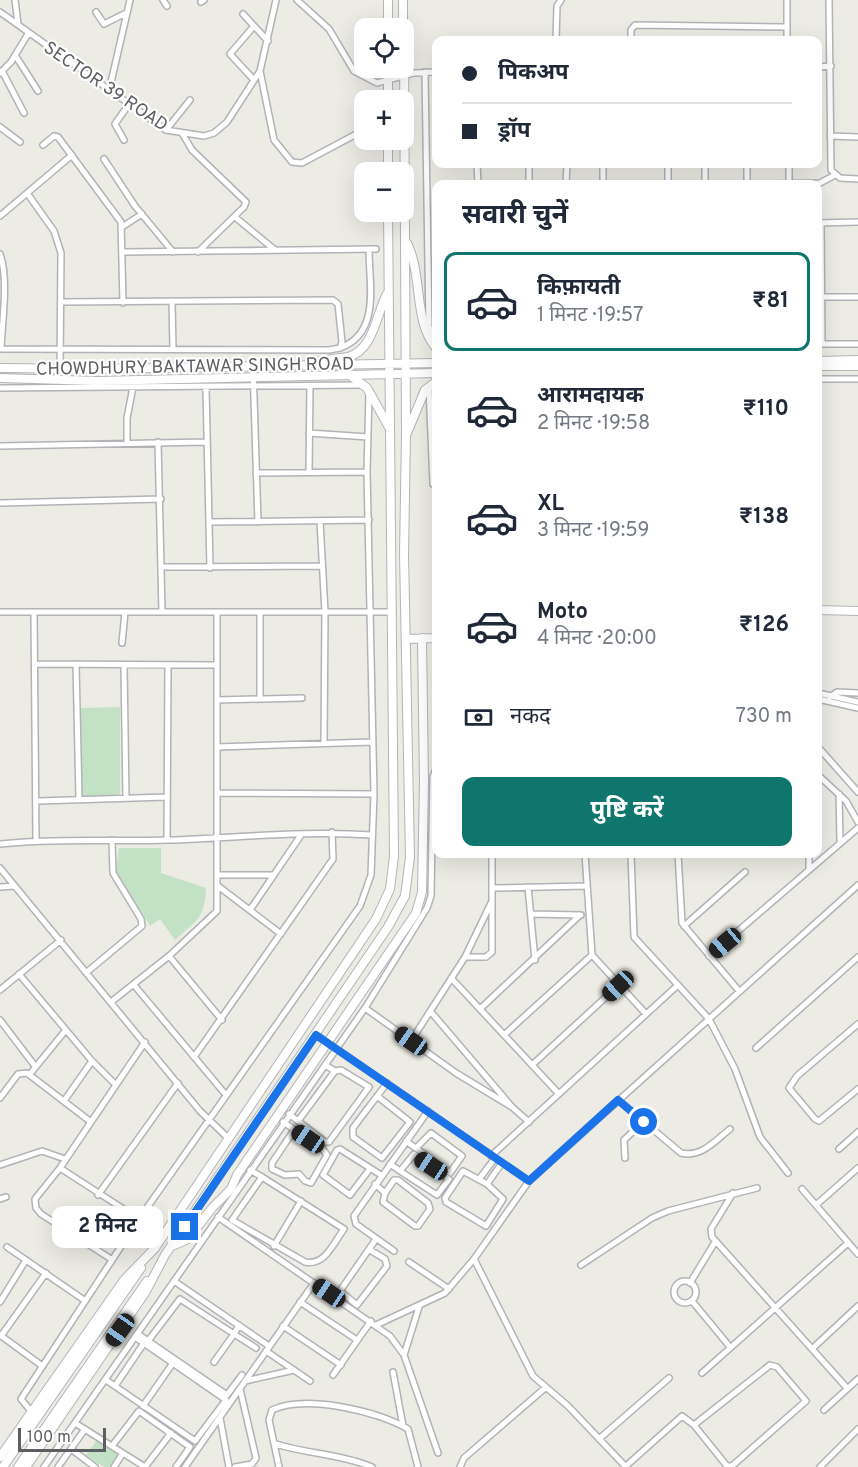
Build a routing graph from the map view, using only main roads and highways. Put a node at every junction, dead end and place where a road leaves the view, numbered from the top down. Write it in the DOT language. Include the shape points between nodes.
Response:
graph roads {
  1 [pos="388,0"];
  2 [pos="402,0"];
  3 [pos="388,18"];
  4 [pos="403,18"];
  5 [pos="404,78"];
  6 [pos="388,222"];
  7 [pos="404,239"];
  8 [pos="388,293"];
  9 [pos="432,342"];
  10 [pos="858,360"];
  11 [pos="822,361"];
  12 [pos="432,363"];
  13 [pos="389,364"];
  14 [pos="405,364"];
  15 [pos="311,365"];
  16 [pos="822,366"];
  17 [pos="858,366"];
  18 [pos="0,368"];
  19 [pos="432,373"];
  20 [pos="405,374"];
  21 [pos="388,375"];
  22 [pos="349,376"];
  23 [pos="0,378"];
  24 [pos="432,385"];
  25 [pos="390,429"];
  26 [pos="406,434"];
  27 [pos="392,554"];
  28 [pos="404,554"];
  29 [pos="392,570"];
  30 [pos="404,570"];
  31 [pos="822,610"];
  32 [pos="858,610"];
  33 [pos="422,638"];
  34 [pos="432,638"];
  35 [pos="406,639"];
  36 [pos="394,748"];
  37 [pos="408,748"];
  38 [pos="172,1246"];
  39 [pos="155,1248"];
  40 [pos="165,1255"];
  41 [pos="1,1455"];
  42 [pos="30,1465"];
  43 [pos="2,1467"];
  44 [pos="18,1467"];
  1 -- 3 [label="main road"];
  2 -- 4 [label="main road"];
  5 -- 7 [label="main road"];
  6 -- 8 [label="main road"];
  7 -- 9 [label="main road" via="418,274 426,334"];
  7 -- 14 [label="main road"];
  8 -- 13 [label="main road"];
  8 -- 15 [label="main road" via="363,349"];
  10 -- 11 [label="main road"];
  12 -- 14 [label="main road, CHOWDHURY BAKTAWAR SINGH ROAD"];
  13 -- 14 [label="main road, CHOWDHURY BAKTAWAR SINGH ROAD"];
  13 -- 15 [label="main road, CHOWDHURY BAKTAWAR SINGH ROAD"];
  13 -- 21 [label="main road"];
  14 -- 20 [label="main road"];
  15 -- 18 [label="main road, CHOWDHURY BAKTAWAR SINGH ROAD"];
  16 -- 17 [label="main road"];
  19 -- 20 [label="main road, CHOWDHURY BAKTAWAR SINGH ROAD"];
  20 -- 21 [label="main road, CHOWDHURY BAKTAWAR SINGH ROAD"];
  20 -- 26 [label="main road"];
  21 -- 22 [label="main road, CHOWDHURY BAKTAWAR SINGH ROAD"];
  21 -- 25 [label="main road"];
  22 -- 23 [label="main road, CHOWDHURY BAKTAWAR SINGH ROAD" via="253,382"];
  22 -- 25 [label="main road" via="369,392"];
  24 -- 26 [label="main road" via="418,403"];
  25 -- 27 [label="main road"];
  26 -- 28 [label="main road"];
  27 -- 28 [label="main road"];
  27 -- 29 [label="main road"];
  28 -- 30 [label="main road"];
  29 -- 30 [label="main road"];
  29 -- 36 [label="main road"];
  30 -- 35 [label="main road"];
  31 -- 32 [label="main road"];
  33 -- 34 [label="main road"];
  33 -- 35 [label="main road"];
  33 -- 38 [label="main road" via="422,892 412,920 326,1042 225,1201 212,1208 185,1242"];
  35 -- 37 [label="main road"];
  36 -- 37 [label="main road"];
  36 -- 39 [label="main road" via="394,856 390,889 376,919"];
  37 -- 38 [label="main road" via="410,857 405,896 388,927"];
  38 -- 40 [label="main road"];
  39 -- 41 [label="main road" via="124,1280"];
  39 -- 43 [label="main road"];
  40 -- 42 [label="main road" via="145,1293"];
  40 -- 44 [label="main road"];
  41 -- 43 [label="main road"];
}
